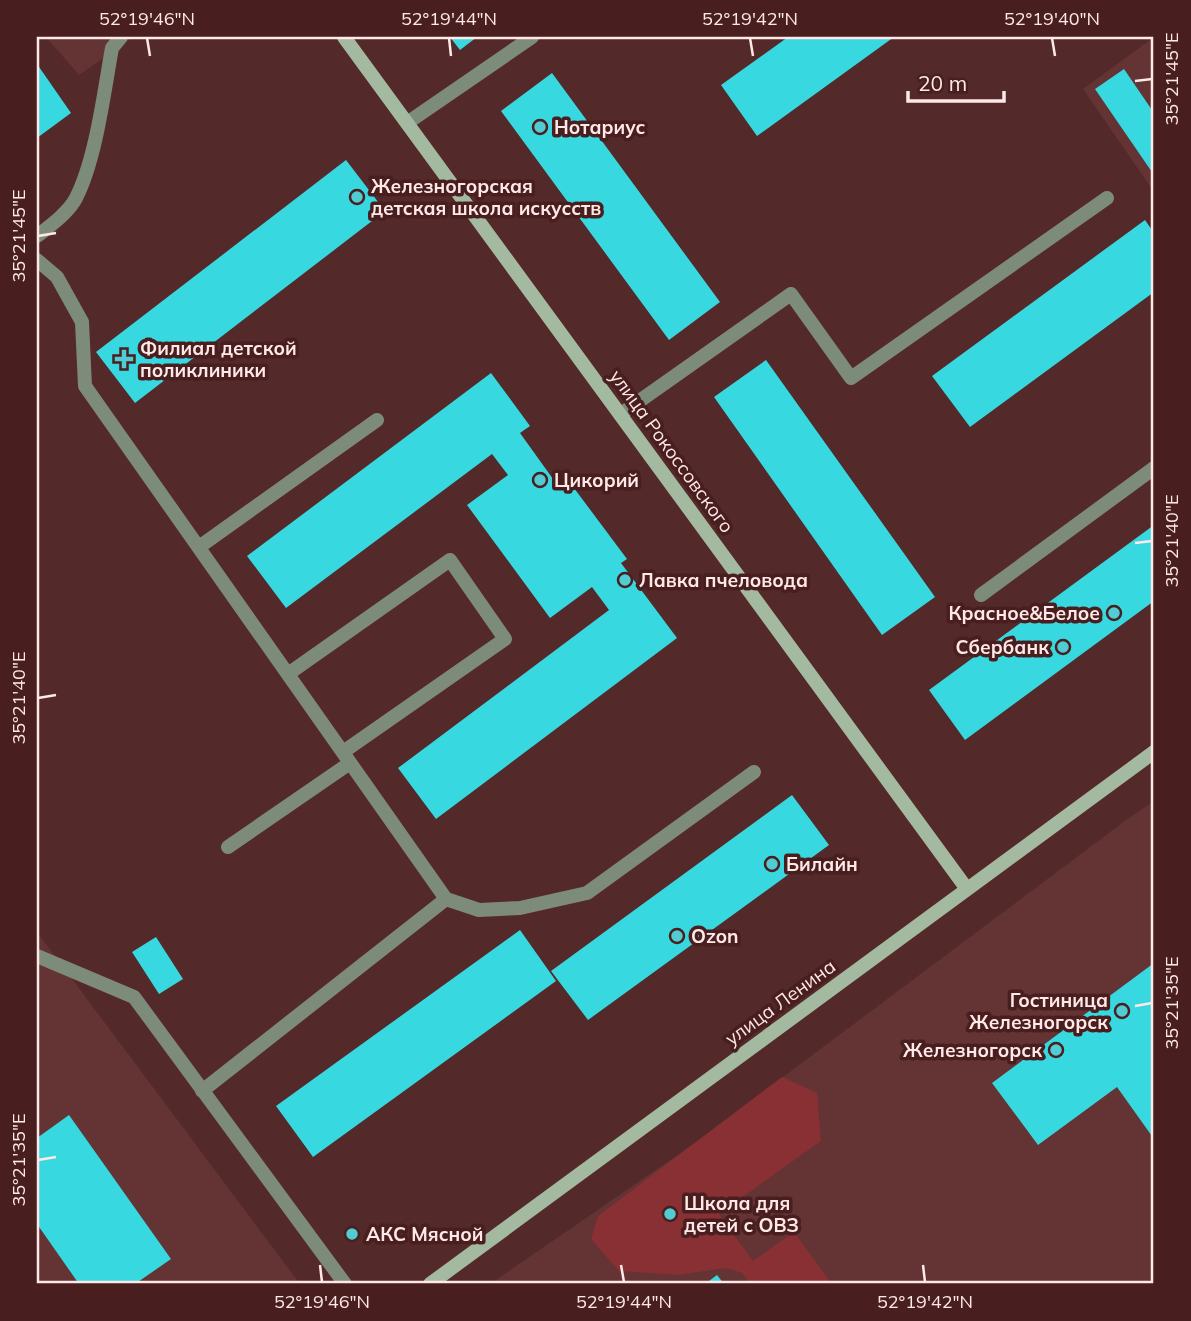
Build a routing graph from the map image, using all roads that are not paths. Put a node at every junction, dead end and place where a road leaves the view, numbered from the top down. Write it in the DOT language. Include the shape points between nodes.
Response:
graph roads {
  1 [pos="121,37"];
  2 [pos="344,37"];
  3 [pos="532,37"];
  4 [pos="407,123"];
  5 [pos="1107,198"];
  6 [pos="37,236"];
  7 [pos="37,260"];
  8 [pos="621,414"];
  9 [pos="377,421"];
  10 [pos="1154,468"];
  11 [pos="199,547"];
  12 [pos="982,595"];
  13 [pos="288,674"];
  14 [pos="1154,752"];
  15 [pos="346,757"];
  16 [pos="754,772"];
  17 [pos="228,847"];
  18 [pos="967,889"];
  19 [pos="446,899"];
  20 [pos="37,956"];
  21 [pos="202,1091"];
  22 [pos="345,1284"];
  23 [pos="430,1284"];
  1 -- 6 [label="lane" via="112,48 92,152 75,199"];
  2 -- 4 [label="main road, улица Рокоссовского"];
  3 -- 4 [label="lane"];
  4 -- 8 [label="main road, улица Рокоссовского"];
  5 -- 8 [label="lane" via="851,379 792,294"];
  7 -- 11 [label="lane" via="57,278 82,322 85,386"];
  8 -- 18 [label="main road, улица Рокоссовского"];
  9 -- 11 [label="lane"];
  10 -- 12 [label="lane"];
  11 -- 13 [label="lane"];
  13 -- 15 [label="lane"];
  13 -- 15 [label="lane" via="450,560 505,639"];
  14 -- 18 [label="main road, улица Ленина"];
  15 -- 17 [label="lane"];
  15 -- 19 [label="lane"];
  16 -- 19 [label="lane" via="587,893 520,908 480,911"];
  18 -- 23 [label="main road, улица Ленина"];
  19 -- 21 [label="lane"];
  20 -- 21 [label="lane" via="134,997"];
  21 -- 22 [label="lane"];
}
